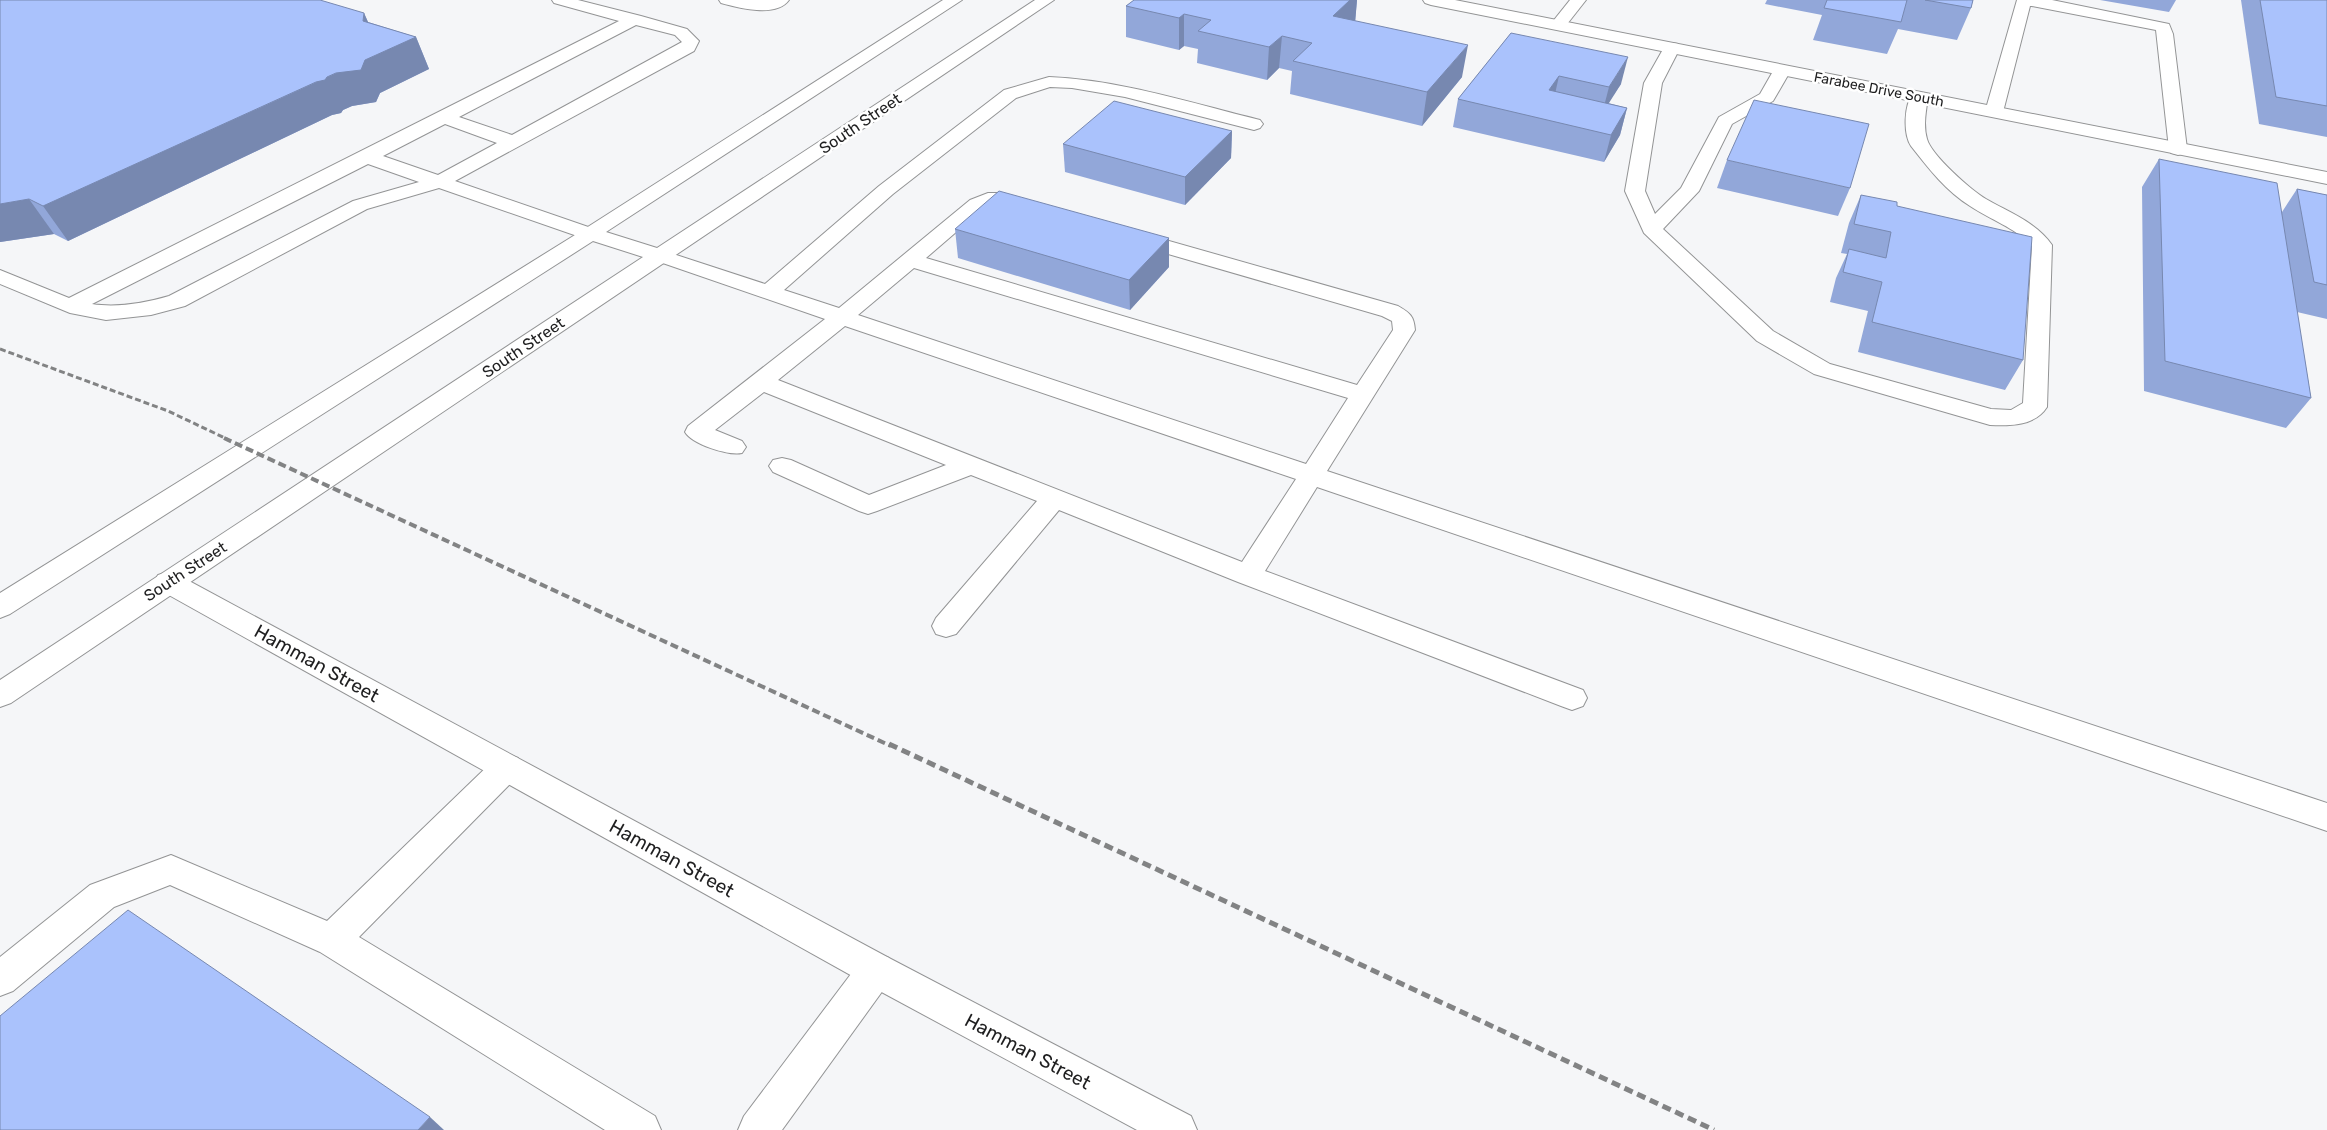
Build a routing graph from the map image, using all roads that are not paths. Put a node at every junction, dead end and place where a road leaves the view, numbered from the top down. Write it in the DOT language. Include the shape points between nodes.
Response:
graph roads {
  1 [pos="560,0"];
  2 [pos="727,0"];
  3 [pos="782,0"];
  4 [pos="954,0"];
  5 [pos="1046,0"];
  6 [pos="1431,0"];
  7 [pos="1578,0"];
  8 [pos="635,19"];
  9 [pos="1558,25"];
  10 [pos="1672,48"];
  11 [pos="1782,70"];
  12 [pos="1919,97"];
  13 [pos="1994,112"];
  14 [pos="443,117"];
  15 [pos="1254,124"];
  16 [pos="513,142"];
  17 [pos="2178,149"];
  18 [pos="367,157"];
  19 [pos="2327,178"];
  20 [pos="439,182"];
  21 [pos="1651,229"];
  22 [pos="590,234"];
  23 [pos="661,256"];
  24 [pos="911,260"];
  25 [pos="0,276"];
  26 [pos="769,292"];
  27 [pos="70,306"];
  28 [pos="842,317"];
  29 [pos="761,382"];
  30 [pos="1363,395"];
  31 [pos="733,447"];
  32 [pos="971,465"];
  33 [pos="782,466"];
  34 [pos="1313,476"];
  35 [pos="1054,498"];
  36 [pos="1248,575"];
  37 [pos="168,582"];
  38 [pos="0,607"];
  39 [pos="946,626"];
  40 [pos="0,695"];
  41 [pos="1572,698"];
  42 [pos="507,767"];
  43 [pos="2327,817"];
  44 [pos="332,940"];
  45 [pos="876,970"];
  46 [pos="0,979"];
  47 [pos="641,1130"];
  48 [pos="758,1130"];
  49 [pos="1177,1130"];
  1 -- 8 [label="main road"];
  2 -- 3 [label="main road" via="750,6"];
  4 -- 22 [label="main road"];
  5 -- 23 [label="main road, South Street"];
  6 -- 9 [label="main road, Farabee Drive South"];
  7 -- 9 [label="main road"];
  8 -- 14 [label="main road"];
  8 -- 16 [label="main road" via="681,32 691,41 688,47"];
  9 -- 10 [label="main road, Farabee Drive South"];
  10 -- 11 [label="main road, Farabee Drive South"];
  10 -- 21 [label="main road" via="1653,83 1635,191"];
  11 -- 12 [label="main road, Farabee Drive South"];
  11 -- 21 [label="main road" via="1767,97 1725,122 1689,190"];
  12 -- 13 [label="main road, Farabee Drive South"];
  12 -- 21 [label="main road" via="1915,122 1918,142 1941,172 1977,202 2027,229 2042,245 2035,407 2015,418 1990,417 1822,370 1765,336"];
  13 -- 17 [label="main road, Farabee Drive South"];
  13 -- 17 [label="main road" via="2023,3 2032,1 2159,25 2165,34"];
  14 -- 16 [label="main road"];
  14 -- 18 [label="main road"];
  15 -- 26 [label="main road" via="1125,92 1072,83 1049,82 1010,94 886,190"];
  16 -- 20 [label="main road"];
  17 -- 19 [label="main road, Farabee Drive South"];
  18 -- 20 [label="main road"];
  18 -- 27 [label="main road"];
  20 -- 22 [label="main road"];
  20 -- 27 [label="main road" via="360,205 177,301 106,313"];
  22 -- 23 [label="main road"];
  22 -- 38 [label="main road"];
  23 -- 26 [label="main road"];
  23 -- 37 [label="main road, South Street"];
  24 -- 28 [label="main road"];
  24 -- 30 [label="main road"];
  24 -- 30 [label="main road" via="977,204 988,199 1000,199 1390,311 1403,318 1404,330"];
  25 -- 27 [label="main road"];
  26 -- 28 [label="main road"];
  28 -- 29 [label="main road"];
  28 -- 34 [label="main road"];
  29 -- 31 [label="main road" via="697,432"];
  29 -- 32 [label="main road"];
  30 -- 34 [label="main road"];
  32 -- 33 [label="main road" via="868,505"];
  32 -- 35 [label="main road"];
  34 -- 36 [label="main road"];
  34 -- 43 [label="main road"];
  35 -- 36 [label="main road"];
  35 -- 39 [label="main road"];
  36 -- 41 [label="main road"];
  37 -- 40 [label="main road, South Street"];
  37 -- 42 [label="main road, Hamman Street"];
  42 -- 44 [label="main road"];
  42 -- 45 [label="main road, Hamman Street"];
  44 -- 46 [label="main road" via="170,870 102,896"];
  44 -- 47 [label="main road"];
  45 -- 48 [label="main road"];
  45 -- 49 [label="main road, Hamman Street"];
}
